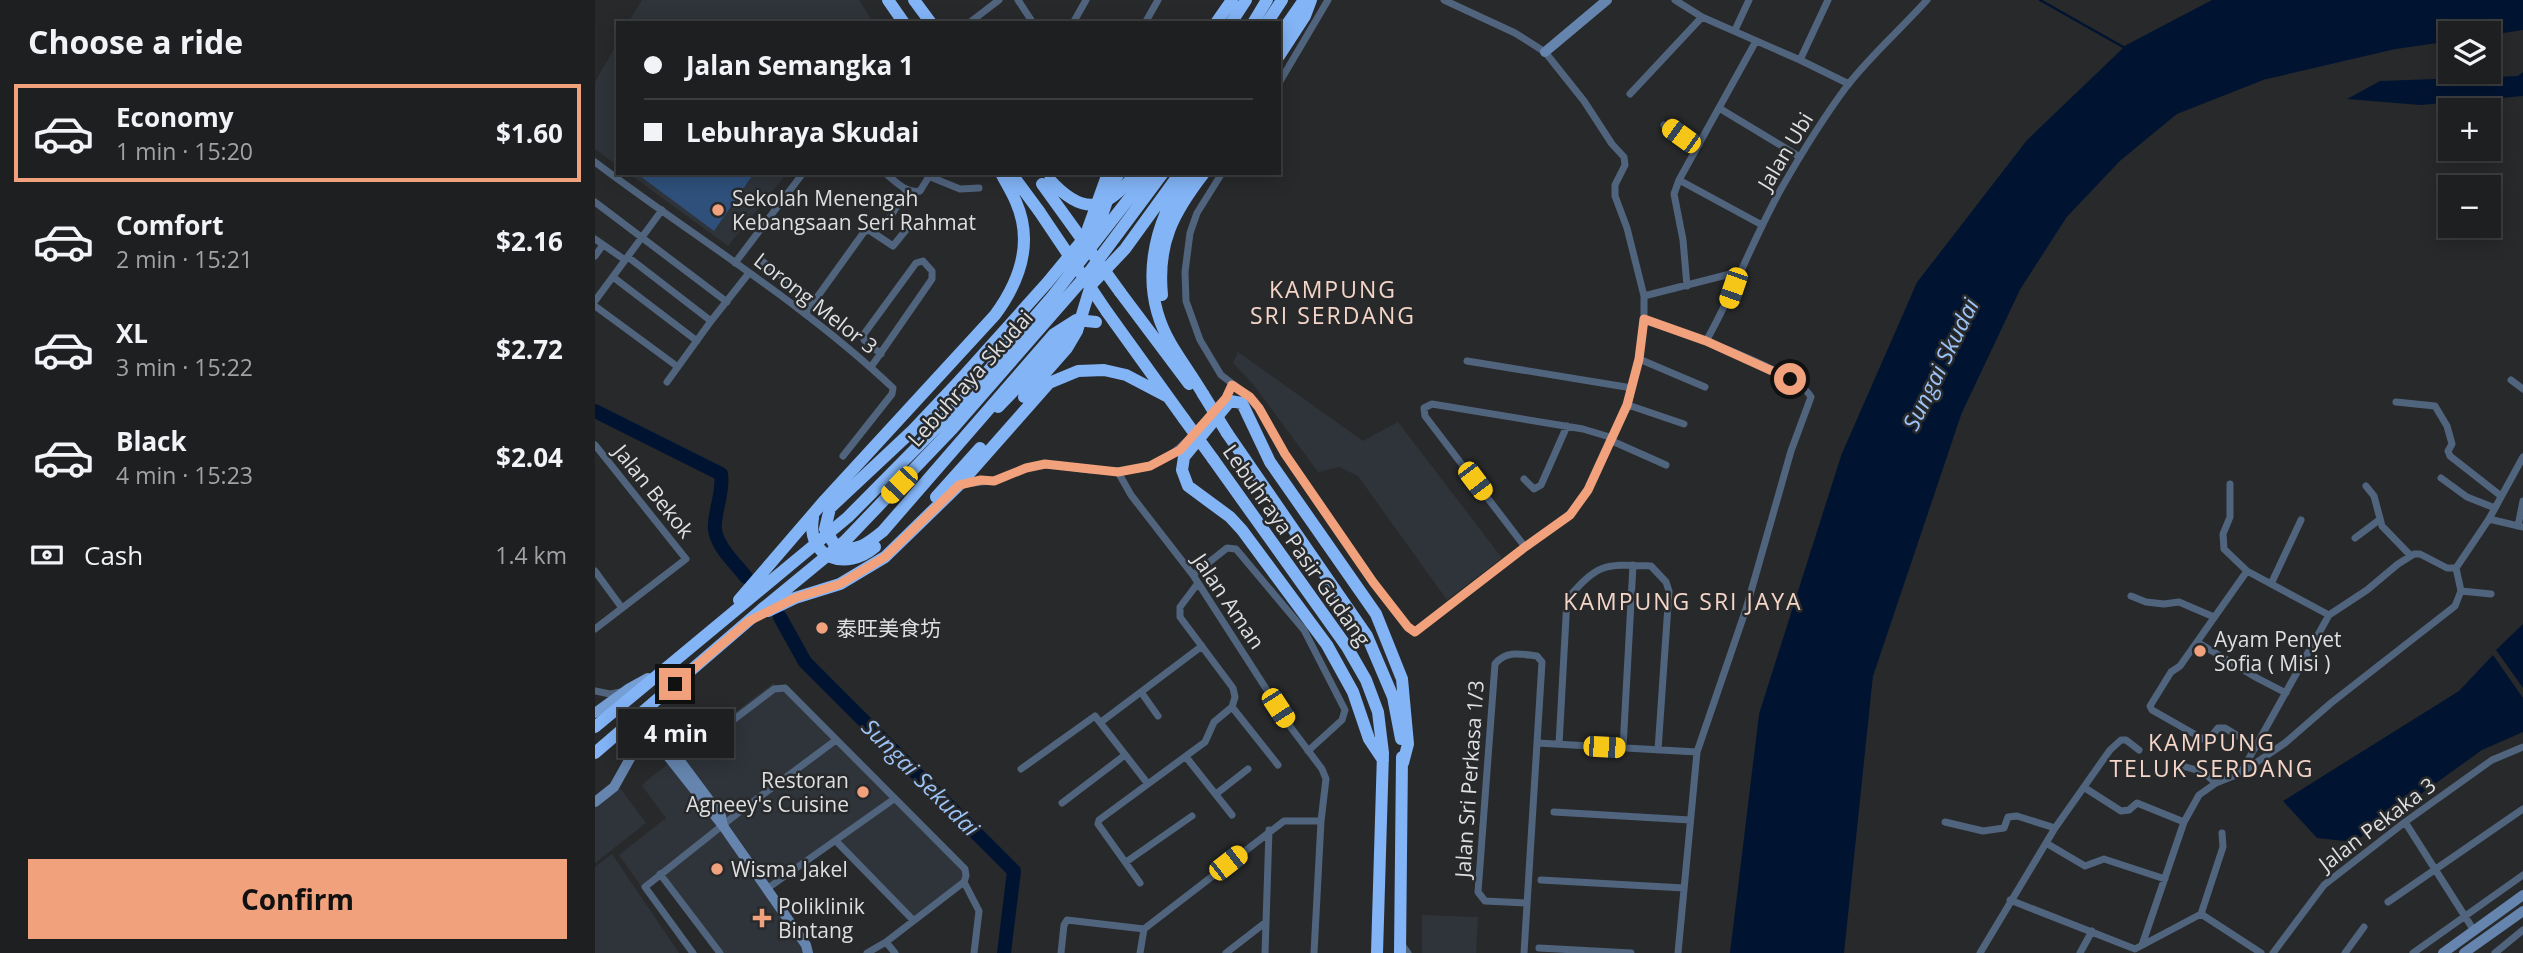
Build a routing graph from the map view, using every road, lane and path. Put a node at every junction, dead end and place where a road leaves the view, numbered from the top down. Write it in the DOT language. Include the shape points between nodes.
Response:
graph roads {
  1 [pos="888,0"];
  2 [pos="914,0"];
  3 [pos="999,0"];
  4 [pos="1018,0"];
  5 [pos="1086,0"];
  6 [pos="1158,0"];
  7 [pos="1232,0"];
  8 [pos="1246,0"];
  9 [pos="1253,0"];
  10 [pos="1267,0"];
  11 [pos="1282,0"];
  12 [pos="1304,0"];
  13 [pos="1311,0"];
  14 [pos="1328,0"];
  15 [pos="1444,0"];
  16 [pos="1607,0"];
  17 [pos="1675,0"];
  18 [pos="1749,0"];
  19 [pos="1828,0"];
  20 [pos="1927,0"];
  21 [pos="1702,16"];
  22 [pos="903,21"];
  23 [pos="930,21"];
  24 [pos="972,21"];
  25 [pos="1029,21"];
  26 [pos="1074,21"];
  27 [pos="1146,21"];
  28 [pos="1217,21"];
  29 [pos="1232,21"];
  30 [pos="1239,21"];
  31 [pos="1254,21"];
  32 [pos="1268,21"];
  33 [pos="1735,30"];
  34 [pos="1281,33"];
  35 [pos="1756,41"];
  36 [pos="1545,52"];
  37 [pos="1281,53"];
  38 [pos="1800,60"];
  39 [pos="1281,80"];
  40 [pos="1849,85"];
  41 [pos="1630,94"];
  42 [pos="1719,108"];
  43 [pos="1664,125"];
  44 [pos="1699,145"];
  45 [pos="1800,158"];
  46 [pos="595,162"];
  47 [pos="801,175"];
  48 [pos="888,175"];
  49 [pos="927,175"];
  50 [pos="1002,175"];
  51 [pos="1012,175"];
  52 [pos="1107,175"];
  53 [pos="1118,175"];
  54 [pos="1134,175"];
  55 [pos="1147,175"];
  56 [pos="1162,175"];
  57 [pos="1179,175"];
  58 [pos="1188,175"];
  59 [pos="1202,175"];
  60 [pos="1221,175"];
  61 [pos="1043,178"];
  62 [pos="1679,180"];
  63 [pos="979,188"];
  64 [pos="907,190"];
  65 [pos="595,202"];
  66 [pos="662,210"];
  67 [pos="889,219"];
  68 [pos="910,225"];
  69 [pos="1762,225"];
  70 [pos="641,238"];
  71 [pos="595,239"];
  72 [pos="603,245"];
  73 [pos="1085,254"];
  74 [pos="595,256"];
  75 [pos="626,258"];
  76 [pos="762,261"];
  77 [pos="735,263"];
  78 [pos="1090,271"];
  79 [pos="1738,272"];
  80 [pos="749,274"];
  81 [pos="613,277"];
  82 [pos="1687,286"];
  83 [pos="1644,296"];
  84 [pos="814,301"];
  85 [pos="727,302"];
  86 [pos="595,303"];
  87 [pos="805,314"];
  88 [pos="995,315"];
  89 [pos="1644,319"];
  90 [pos="711,321"];
  91 [pos="697,341"];
  92 [pos="1706,341"];
  93 [pos="881,354"];
  94 [pos="1141,358"];
  95 [pos="1639,359"];
  96 [pos="1467,360"];
  97 [pos="678,367"];
  98 [pos="871,367"];
  99 [pos="1189,370"];
  100 [pos="2511,380"];
  101 [pos="667,382"];
  102 [pos="1232,385"];
  103 [pos="1705,387"];
  104 [pos="1632,388"];
  105 [pos="2523,389"];
  106 [pos="1202,396"];
  107 [pos="1168,397"];
  108 [pos="2396,402"];
  109 [pos="1627,405"];
  110 [pos="1684,424"];
  111 [pos="1567,426"];
  112 [pos="1612,439"];
  113 [pos="595,445"];
  114 [pos="843,456"];
  115 [pos="2523,457"];
  116 [pos="1666,465"];
  117 [pos="1118,472"];
  118 [pos="2441,478"];
  119 [pos="1524,480"];
  120 [pos="2229,484"];
  121 [pos="959,485"];
  122 [pos="2366,486"];
  123 [pos="2501,496"];
  124 [pos="2523,501"];
  125 [pos="2495,508"];
  126 [pos="2489,519"];
  127 [pos="2301,520"];
  128 [pos="2379,520"];
  129 [pos="2520,526"];
  130 [pos="2355,538"];
  131 [pos="895,547"];
  132 [pos="1525,547"];
  133 [pos="2410,555"];
  134 [pos="1633,565"];
  135 [pos="2456,568"];
  136 [pos="595,571"];
  137 [pos="2247,571"];
  138 [pos="1193,575"];
  139 [pos="1198,583"];
  140 [pos="2271,584"];
  141 [pos="2461,591"];
  142 [pos="2491,594"];
  143 [pos="2131,596"];
  144 [pos="622,608"];
  145 [pos="2329,615"];
  146 [pos="2214,617"];
  147 [pos="749,621"];
  148 [pos="715,627"];
  149 [pos="595,629"];
  150 [pos="2197,642"];
  151 [pos="1202,646"];
  152 [pos="662,672"];
  153 [pos="628,689"];
  154 [pos="595,691"];
  155 [pos="1141,692"];
  156 [pos="2286,693"];
  157 [pos="657,699"];
  158 [pos="1231,707"];
  159 [pos="595,713"];
  160 [pos="1158,716"];
  161 [pos="655,717"];
  162 [pos="1101,722"];
  163 [pos="595,727"];
  164 [pos="836,740"];
  165 [pos="639,743"];
  166 [pos="1537,743"];
  167 [pos="1559,744"];
  168 [pos="2256,747"];
  169 [pos="2523,747"];
  170 [pos="1623,748"];
  171 [pos="671,750"];
  172 [pos="1658,750"];
  173 [pos="2139,750"];
  174 [pos="1308,751"];
  175 [pos="691,752"];
  176 [pos="1697,752"];
  177 [pos="596,753"];
  178 [pos="1125,755"];
  179 [pos="1186,757"];
  180 [pos="1383,760"];
  181 [pos="1403,764"];
  182 [pos="1278,765"];
  183 [pos="2179,765"];
  184 [pos="1021,769"];
  185 [pos="1248,769"];
  186 [pos="689,773"];
  187 [pos="2241,773"];
  188 [pos="2216,783"];
  189 [pos="1148,784"];
  190 [pos="2085,788"];
  191 [pos="1216,794"];
  192 [pos="894,799"];
  193 [pos="595,802"];
  194 [pos="1062,803"];
  195 [pos="2523,809"];
  196 [pos="1554,812"];
  197 [pos="1233,815"];
  198 [pos="1192,816"];
  199 [pos="1690,820"];
  200 [pos="1321,821"];
  201 [pos="1945,822"];
  202 [pos="2185,822"];
  203 [pos="2405,822"];
  204 [pos="723,826"];
  205 [pos="2055,828"];
  206 [pos="1269,830"];
  207 [pos="2222,832"];
  208 [pos="836,841"];
  209 [pos="2046,843"];
  210 [pos="1126,862"];
  211 [pos="2434,870"];
  212 [pos="660,874"];
  213 [pos="2523,875"];
  214 [pos="2165,879"];
  215 [pos="1541,880"];
  216 [pos="964,882"];
  217 [pos="1140,883"];
  218 [pos="768,888"];
  219 [pos="1684,888"];
  220 [pos="2523,895"];
  221 [pos="2010,900"];
  222 [pos="2388,902"];
  223 [pos="1527,903"];
  224 [pos="2523,911"];
  225 [pos="2201,914"];
  226 [pos="2465,915"];
  227 [pos="913,920"];
  228 [pos="1266,922"];
  229 [pos="2364,927"];
  230 [pos="1145,929"];
  231 [pos="2473,929"];
  232 [pos="2092,931"];
  233 [pos="2523,932"];
  234 [pos="885,942"];
  235 [pos="1400,947"];
  236 [pos="1539,948"];
  237 [pos="2137,949"];
  238 [pos="1376,950"];
  239 [pos="694,953"];
  240 [pos="720,953"];
  241 [pos="808,953"];
  242 [pos="867,953"];
  243 [pos="895,953"];
  244 [pos="975,953"];
  245 [pos="1061,953"];
  246 [pos="1140,953"];
  247 [pos="1226,953"];
  248 [pos="1265,953"];
  249 [pos="1314,953"];
  250 [pos="1408,953"];
  251 [pos="1524,953"];
  252 [pos="1631,953"];
  253 [pos="1678,953"];
  254 [pos="1980,953"];
  255 [pos="2080,953"];
  256 [pos="2262,953"];
  257 [pos="2273,953"];
  258 [pos="2344,953"];
  259 [pos="2413,953"];
  260 [pos="2443,953"];
  261 [pos="2464,953"];
  262 [pos="2495,953"];
  1 -- 22 [label="highway"];
  2 -- 23 [label="highway"];
  3 -- 24 [label="street"];
  4 -- 25 [label="street"];
  5 -- 26 [label="street"];
  6 -- 27 [label="street"];
  7 -- 28 [label="highway"];
  8 -- 29 [label="highway"];
  9 -- 30 [label="highway"];
  10 -- 31 [label="highway"];
  11 -- 32 [label="highway"];
  12 -- 34 [label="highway"];
  13 -- 37 [label="highway"];
  14 -- 39 [label="street"];
  15 -- 36 [label="street"];
  16 -- 36 [label="street"];
  17 -- 21 [label="street"];
  18 -- 33 [label="street"];
  19 -- 38 [label="street"];
  20 -- 40 [label="street, Jalan Ubi"];
  21 -- 33 [label="street"];
  21 -- 41 [label="street"];
  33 -- 35 [label="street"];
  35 -- 38 [label="street"];
  35 -- 42 [label="street"];
  36 -- 83 [label="street" via="1624,157 1615,196"];
  38 -- 40 [label="street"];
  40 -- 45 [label="street, Jalan Ubi"];
  42 -- 44 [label="street"];
  42 -- 45 [label="street"];
  43 -- 44 [label="street"];
  44 -- 62 [label="street"];
  45 -- 69 [label="street, Jalan Ubi"];
  46 -- 66 [label="street"];
  47 -- 77 [label="street, Lorong Melor 3"];
  48 -- 64 [label="street"];
  49 -- 63 [label="street" via="960,189"];
  49 -- 64 [label="street" via="920,191"];
  50 -- 88 [label="highway" via="1017,203 1025,237 1020,272"];
  51 -- 94 [label="highway, Lebuhraya Pasir Gudang, bridge"];
  52 -- 94 [label="highway, bridge" via="1085,237 961,379 830,508 825,529 837,547 863,548 883,531 1055,334 1076,320 1107,327"];
  53 -- 73 [label="highway"];
  54 -- 61 [label="highway, bridge" via="1114,197 1092,204 1073,201"];
  55 -- 73 [label="highway, Lebuhraya Skudai"];
  56 -- 78 [label="highway, Lebuhraya Skudai"];
  57 -- 131 [label="highway" via="1125,249 1091,285 1067,348"];
  58 -- 99 [label="highway" via="1157,232 1152,270 1160,318"];
  59 -- 99 [label="highway" via="1170,225 1161,271 1165,314"];
  60 -- 102 [label="street" via="1189,233 1186,301 1209,358"];
  61 -- 106 [label="highway, Lebuhraya Pasir Gudang, bridge" via="1120,292"];
  62 -- 69 [label="street"];
  62 -- 82 [label="street" via="1674,194"];
  64 -- 67 [label="street"];
  65 -- 70 [label="street"];
  66 -- 70 [label="street"];
  66 -- 77 [label="street"];
  68 -- 84 [label="street" via="893,246 869,230 863,232"];
  69 -- 79 [label="street, Jalan Ubi"];
  70 -- 75 [label="street"];
  70 -- 85 [label="street"];
  71 -- 72 [label="street"];
  72 -- 74 [label="street"];
  72 -- 75 [label="street"];
  73 -- 148 [label="highway, Lebuhraya Skudai" via="956,408 858,507"];
  75 -- 81 [label="street"];
  75 -- 90 [label="street"];
  76 -- 84 [label="street"];
  77 -- 80 [label="street, Lorong Melor 3"];
  78 -- 88 [label="highway, bridge" via="1063,340 992,412 872,549 855,560 829,556 811,530 813,518"];
  78 -- 147 [label="highway, Lebuhraya Skudai" via="953,428 854,532"];
  79 -- 82 [label="street"];
  79 -- 92 [label="street, Jalan Ubi" via="1728,303"];
  80 -- 85 [label="street"];
  80 -- 87 [label="street, Lorong Melor 3"];
  81 -- 86 [label="street"];
  81 -- 91 [label="street"];
  82 -- 83 [label="street"];
  83 -- 89 [label="street"];
  84 -- 87 [label="street"];
  85 -- 90 [label="street"];
  86 -- 97 [label="street"];
  87 -- 98 [label="street, Lorong Melor 3"];
  88 -- 148 [label="highway"];
  89 -- 92 [label="street"];
  89 -- 95 [label="street"];
  90 -- 91 [label="street"];
  91 -- 97 [label="street"];
  92 -- 176 [label="street" via="1807,389 1811,397"];
  93 -- 93 [label="street" via="932,279 932,271 923,261 916,263 865,334 864,340"];
  93 -- 98 [label="street"];
  94 -- 107 [label="highway, Lebuhraya Pasir Gudang"];
  95 -- 103 [label="street"];
  95 -- 104 [label="street"];
  96 -- 104 [label="street"];
  97 -- 101 [label="street"];
  98 -- 114 [label="street, Lorong Melor 3" via="894,391"];
  99 -- 106 [label="highway"];
  100 -- 105 [label="street"];
  102 -- 117 [label="street" via="1180,450 1150,466"];
  102 -- 132 [label="street" via="1259,408 1373,582 1415,632"];
  104 -- 109 [label="street"];
  106 -- 181 [label="highway, Lebuhraya Pasir Gudang, bridge" via="1367,636 1393,697"];
  107 -- 121 [label="highway" via="1116,372 1093,369 1064,375 1049,383"];
  107 -- 180 [label="highway, Lebuhraya Pasir Gudang, bridge" via="1347,647 1378,712"];
  108 -- 123 [label="street" via="2435,406 2447,426 2451,456"];
  109 -- 110 [label="street"];
  109 -- 112 [label="street"];
  111 -- 112 [label="street"];
  111 -- 119 [label="street" via="1541,485 1534,489"];
  111 -- 132 [label="street" via="1432,404 1424,408 1425,416"];
  112 -- 116 [label="street"];
  112 -- 132 [label="street" via="1588,490 1570,515"];
  113 -- 144 [label="street, Jalan Bekok" via="686,559"];
  115 -- 123 [label="street"];
  117 -- 121 [label="street" via="1045,464 994,481"];
  117 -- 138 [label="street, Jalan Aman"];
  118 -- 125 [label="street" via="2467,497"];
  120 -- 137 [label="street" via="2230,517 2223,534 2224,549"];
  121 -- 131 [label="highway"];
  122 -- 128 [label="street" via="2374,496"];
  123 -- 125 [label="street"];
  124 -- 129 [label="street"];
  125 -- 126 [label="street"];
  126 -- 129 [label="street"];
  126 -- 135 [label="street"];
  127 -- 140 [label="street"];
  128 -- 130 [label="street"];
  128 -- 133 [label="street"];
  131 -- 147 [label="highway" via="840,584 795,598"];
  133 -- 135 [label="street" via="2420,554"];
  133 -- 145 [label="street"];
  134 -- 167 [label="street" via="1599,568 1567,599"];
  134 -- 170 [label="street"];
  134 -- 172 [label="street" via="1651,566 1669,591"];
  135 -- 141 [label="street"];
  136 -- 144 [label="street"];
  137 -- 140 [label="street"];
  137 -- 146 [label="street"];
  138 -- 139 [label="street, Jalan Aman"];
  138 -- 174 [label="street" via="1227,548 1236,549 1304,630 1345,710 1342,720"];
  139 -- 151 [label="street" via="1179,612"];
  139 -- 174 [label="street, Jalan Aman"];
  140 -- 145 [label="street"];
  141 -- 142 [label="street"];
  141 -- 187 [label="street" via="2455,606"];
  143 -- 146 [label="street" via="2146,602 2179,602"];
  144 -- 149 [label="street"];
  145 -- 156 [label="street"];
  146 -- 150 [label="street"];
  147 -- 157 [label="highway, Lebuhraya Skudai"];
  148 -- 152 [label="highway, Lebuhraya Skudai"];
  150 -- 156 [label="street"];
  150 -- 168 [label="street" via="2171,672 2150,706 2152,710 2203,739 2222,728"];
  151 -- 155 [label="street"];
  151 -- 158 [label="street" via="1233,688"];
  152 -- 153 [label="main road"];
  152 -- 163 [label="highway, Lebuhraya Skudai"];
  153 -- 154 [label="street" via="610,694"];
  153 -- 159 [label="main road"];
  155 -- 160 [label="street"];
  155 -- 162 [label="street"];
  156 -- 168 [label="street"];
  157 -- 161 [label="street"];
  157 -- 177 [label="highway, Lebuhraya Skudai"];
  158 -- 179 [label="street" via="1214,722 1205,742"];
  158 -- 182 [label="street"];
  161 -- 165 [label="street"];
  161 -- 171 [label="street"];
  162 -- 178 [label="street"];
  162 -- 184 [label="street" via="1094,716"];
  164 -- 175 [label="street" via="779,687"];
  164 -- 192 [label="street"];
  164 -- 204 [label="street"];
  165 -- 193 [label="street" via="614,787"];
  165 -- 204 [label="street" via="648,739 659,745"];
  166 -- 167 [label="street"];
  166 -- 223 [label="street"];
  166 -- 223 [label="street, Jalan Sri Perkasa 1/3" via="1540,658 1506,655 1495,664 1478,892 1485,901"];
  167 -- 170 [label="street"];
  168 -- 187 [label="street"];
  169 -- 203 [label="street, Jalan Pekaka 3" via="2492,760"];
  170 -- 172 [label="street"];
  171 -- 175 [label="street"];
  171 -- 186 [label="street"];
  172 -- 176 [label="street"];
  173 -- 190 [label="street" via="2126,740 2117,741"];
  174 -- 200 [label="street, Jalan Aman" via="1326,779"];
  175 -- 186 [label="street"];
  176 -- 199 [label="street"];
  178 -- 189 [label="street"];
  178 -- 194 [label="street"];
  179 -- 189 [label="street"];
  179 -- 191 [label="street"];
  180 -- 181 [label="highway" via="1369,738 1353,692 1319,634 1242,530 1188,486 1182,470 1184,457 1230,401 1242,403 1270,463 1377,614 1402,679 1408,744"];
  180 -- 238 [label="highway, Lebuhraya Pasir Gudang"];
  181 -- 235 [label="highway, Lebuhraya Pasir Gudang"];
  183 -- 188 [label="street" via="2191,766"];
  185 -- 191 [label="street"];
  186 -- 204 [label="street" via="721,816"];
  187 -- 188 [label="street"];
  188 -- 202 [label="street" via="2200,795"];
  189 -- 210 [label="street" via="1098,822"];
  190 -- 202 [label="street" via="2121,811 2137,803"];
  190 -- 205 [label="street"];
  191 -- 197 [label="street"];
  192 -- 208 [label="street"];
  192 -- 216 [label="street" via="965,869"];
  195 -- 211 [label="street"];
  196 -- 199 [label="street"];
  198 -- 210 [label="street"];
  199 -- 219 [label="street"];
  200 -- 206 [label="street" via="1283,821"];
  200 -- 249 [label="street"];
  201 -- 205 [label="street" via="1983,831 2004,828 2008,817 2017,816"];
  202 -- 214 [label="street"];
  203 -- 211 [label="street"];
  203 -- 257 [label="street, Jalan Pekaka 3" via="2324,885"];
  204 -- 212 [label="street"];
  204 -- 218 [label="street"];
  205 -- 209 [label="street"];
  206 -- 228 [label="street"];
  206 -- 230 [label="street"];
  207 -- 225 [label="street" via="2223,846"];
  208 -- 218 [label="street"];
  208 -- 227 [label="street"];
  209 -- 214 [label="street" via="2085,866 2104,859"];
  209 -- 221 [label="street"];
  210 -- 217 [label="street"];
  211 -- 222 [label="street"];
  211 -- 226 [label="street"];
  212 -- 239 [label="street" via="645,887"];
  212 -- 240 [label="street"];
  213 -- 226 [label="street"];
  214 -- 237 [label="street"];
  215 -- 219 [label="street"];
  216 -- 227 [label="street"];
  216 -- 244 [label="street" via="978,906"];
  218 -- 241 [label="street"];
  219 -- 253 [label="street"];
  220 -- 231 [label="street"];
  221 -- 232 [label="street"];
  221 -- 254 [label="street"];
  223 -- 251 [label="street"];
  224 -- 261 [label="street"];
  225 -- 237 [label="street"];
  225 -- 256 [label="street"];
  226 -- 231 [label="street"];
  226 -- 259 [label="street"];
  227 -- 234 [label="street"];
  228 -- 247 [label="street"];
  228 -- 248 [label="street"];
  229 -- 258 [label="street"];
  230 -- 245 [label="street" via="1067,920"];
  230 -- 246 [label="street"];
  231 -- 260 [label="street"];
  232 -- 237 [label="street"];
  232 -- 255 [label="street"];
  233 -- 262 [label="street"];
  234 -- 242 [label="street"];
  234 -- 243 [label="street"];
  235 -- 250 [label="street"];
  236 -- 252 [label="street"];
}
